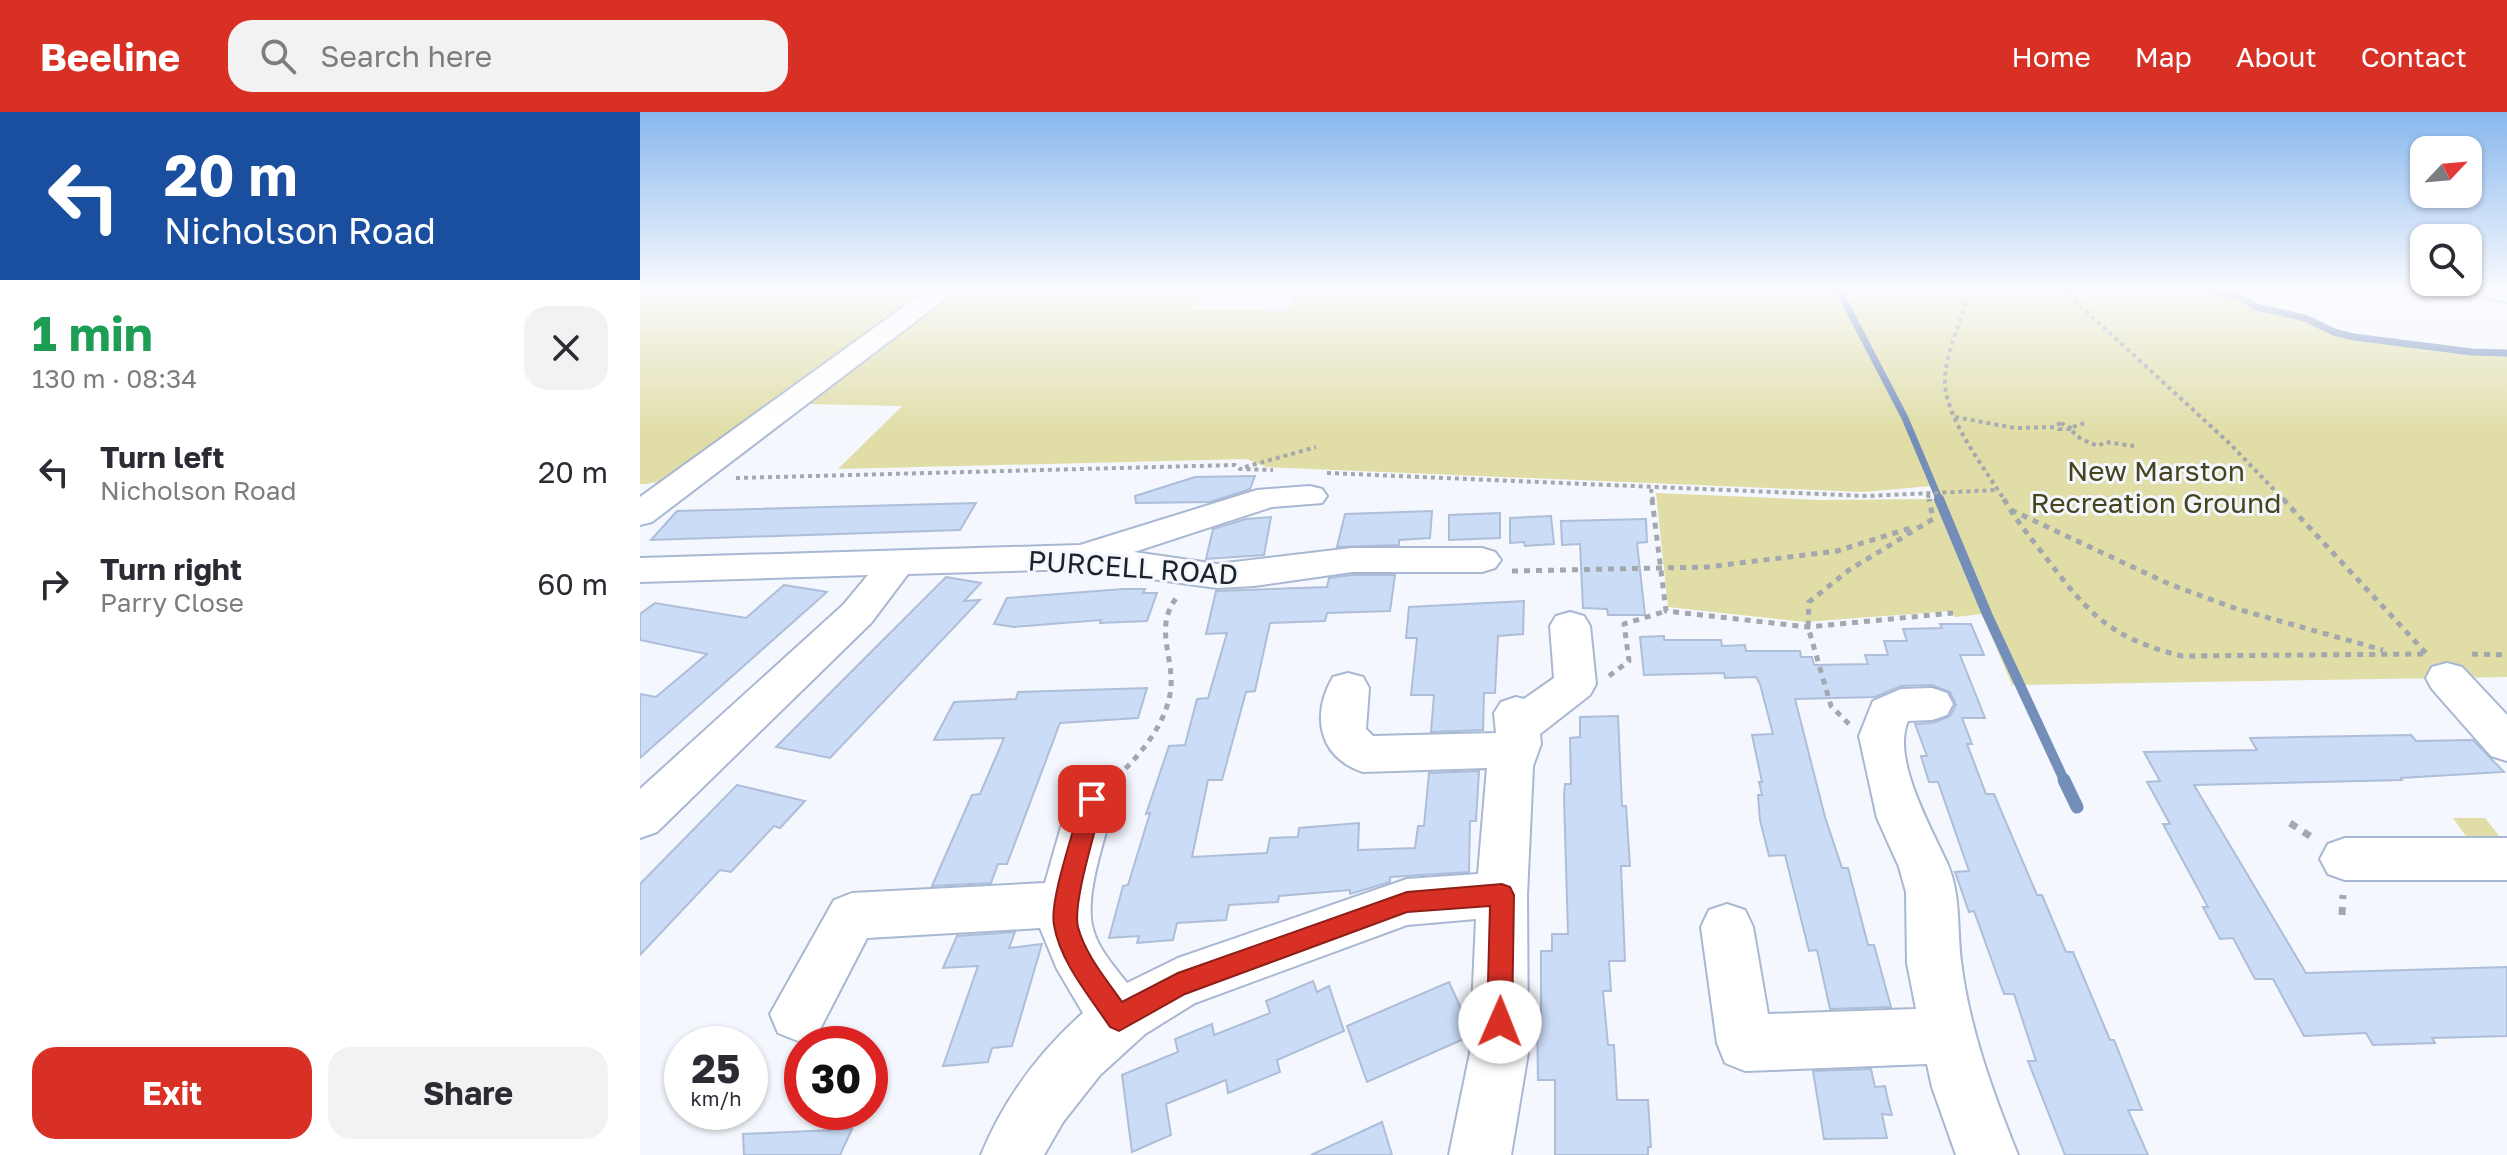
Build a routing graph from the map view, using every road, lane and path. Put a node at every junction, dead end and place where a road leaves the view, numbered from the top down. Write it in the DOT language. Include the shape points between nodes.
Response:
graph roads {
  1 [pos="878,338"];
  2 [pos="1956,338"];
  3 [pos="2115,338"];
  4 [pos="1954,417"];
  5 [pos="2084,423"];
  6 [pos="2072,429"];
  7 [pos="2134,446"];
  8 [pos="1316,447"];
  9 [pos="1240,469"];
  10 [pos="1306,480"];
  11 [pos="1651,489"];
  12 [pos="1997,490"];
  13 [pos="1928,494"];
  14 [pos="658,497"];
  15 [pos="2010,510"];
  16 [pos="1914,527"];
  17 [pos="1080,557"];
  18 [pos="1482,560"];
  19 [pos="897,562"];
  20 [pos="1660,569"];
  21 [pos="640,570"];
  22 [pos="1181,573"];
  23 [pos="1953,613"];
  24 [pos="1570,626"];
  25 [pos="1808,627"];
  26 [pos="2387,652"];
  27 [pos="2437,666"];
  28 [pos="1348,688"];
  29 [pos="1932,704"];
  30 [pos="1517,730"];
  31 [pos="2507,744"];
  32 [pos="1884,751"];
  33 [pos="1092,799"];
  34 [pos="640,818"];
  35 [pos="2345,859"];
  36 [pos="2507,859"];
  37 [pos="1502,895"];
  38 [pos="1067,904"];
  39 [pos="1727,927"];
  40 [pos="798,1014"];
  41 [pos="1119,1019"];
  42 [pos="1949,1036"];
  43 [pos="1012,1155"];
  44 [pos="1480,1155"];
  45 [pos="1987,1155"];
  1 -- 14 [label="street"];
  2 -- 4 [label="path" via="1945,386"];
  3 -- 27 [label="path" via="2229,443"];
  4 -- 6 [label="path" via="2015,428 2064,423"];
  4 -- 12 [label="path"];
  5 -- 6 [label="path"];
  6 -- 7 [label="path" via="2098,446"];
  8 -- 9 [label="path"];
  9 -- 10 [label="path"];
  9 -- 14 [label="path" via="1098,467"];
  10 -- 11 [label="path"];
  10 -- 17 [label="street" via="1269,497"];
  11 -- 13 [label="path"];
  11 -- 20 [label="path"];
  12 -- 13 [label="path"];
  12 -- 15 [label="path"];
  13 -- 16 [label="path" via="1933,519"];
  15 -- 26 [label="path" via="2169,584"];
  15 -- 26 [label="path" via="2083,606 2145,647 2198,657"];
  16 -- 20 [label="path" via="1837,551"];
  16 -- 25 [label="path" via="1809,602"];
  17 -- 19 [label="street, PURCELL ROAD"];
  17 -- 22 [label="street, PURCELL ROAD"];
  18 -- 20 [label="path" via="1503,572"];
  18 -- 22 [label="street, PURCELL ROAD" via="1352,560 1254,574"];
  19 -- 21 [label="street, PURCELL ROAD"];
  19 -- 34 [label="street" via="857,614"];
  20 -- 25 [label="path" via="1666,611"];
  22 -- 33 [label="path" via="1186,585 1162,622 1171,686 1161,718 1122,773"];
  23 -- 25 [label="path"];
  24 -- 30 [label="street" via="1575,684"];
  25 -- 32 [label="path" via="1831,706"];
  26 -- 27 [label="path"];
  27 -- 31 [label="street"];
  28 -- 30 [label="street" via="1343,735 1363,754"];
  29 -- 32 [label="street" via="1901,705 1888,712 1881,736"];
  30 -- 37 [label="street"];
  32 -- 42 [label="street" via="1901,818 1931,892 1934,963"];
  33 -- 38 [label="street"];
  35 -- 36 [label="street"];
  37 -- 41 [label="street" via="1407,902 1178,984"];
  37 -- 44 [label="street" via="1499,1053"];
  38 -- 40 [label="street" via="852,916"];
  38 -- 41 [label="street" via="1065,925 1079,959"];
  39 -- 42 [label="street" via="1745,1043"];
  41 -- 43 [label="street" via="1046,1094"];
  42 -- 45 [label="street" via="1961,1087"];
}
